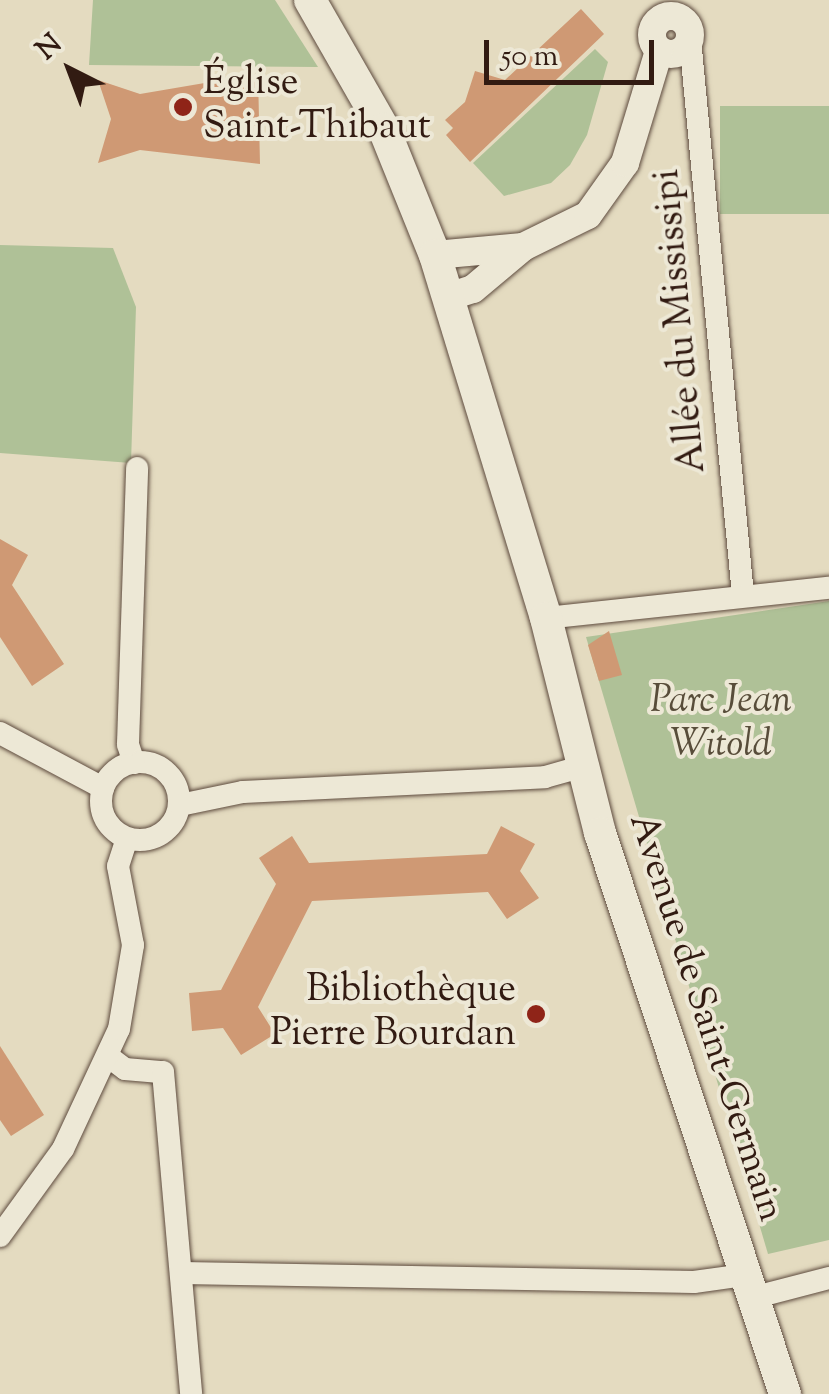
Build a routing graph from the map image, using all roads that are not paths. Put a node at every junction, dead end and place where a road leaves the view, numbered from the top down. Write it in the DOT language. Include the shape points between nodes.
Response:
graph roads {
  1 [pos="310,0"];
  2 [pos="672,8"];
  3 [pos="690,39"];
  4 [pos="660,51"];
  5 [pos="522,247"];
  6 [pos="434,255"];
  7 [pos="448,297"];
  8 [pos="137,468"];
  9 [pos="829,588"];
  10 [pos="743,596"];
  11 [pos="546,618"];
  12 [pos="0,734"];
  13 [pos="134,762"];
  14 [pos="584,766"];
  15 [pos="103,788"];
  16 [pos="180,805"];
  17 [pos="128,839"];
  18 [pos="110,1058"];
  19 [pos="0,1236"];
  20 [pos="182,1274"];
  21 [pos="829,1278"];
  22 [pos="748,1286"];
  23 [pos="191,1394"];
  24 [pos="785,1394"];
  1 -- 6 [label="main road, Avenue de Saint-Germain" via="360,83"];
  2 -- 3 [label="street"];
  2 -- 4 [label="street" via="652,30"];
  3 -- 4 [label="street" via="678,54"];
  3 -- 10 [label="street, Allée du Mississipi"];
  4 -- 5 [label="street" via="610,192 588,214"];
  5 -- 6 [label="street"];
  5 -- 7 [label="street" via="473,289"];
  6 -- 7 [label="main road, Avenue de Saint-Germain"];
  7 -- 11 [label="main road, Avenue de Saint-Germain"];
  8 -- 13 [label="street" via="128,744"];
  9 -- 10 [label="street"];
  10 -- 11 [label="street"];
  11 -- 14 [label="main road, Avenue de Saint-Germain"];
  12 -- 15 [label="street"];
  13 -- 15 [label="street"];
  13 -- 16 [label="street" via="167,772"];
  14 -- 16 [label="street" via="545,777 243,792"];
  14 -- 22 [label="main road, Avenue de Saint-Germain"];
  15 -- 17 [label="street" via="105,818"];
  16 -- 17 [label="street" via="162,834"];
  17 -- 18 [label="street" via="118,866 133,945"];
  18 -- 19 [label="street" via="54,1164"];
  18 -- 20 [label="street" via="125,1069 162,1072"];
  20 -- 22 [label="street"];
  20 -- 23 [label="street"];
  21 -- 22 [label="street"];
  22 -- 24 [label="main road, Avenue de Saint-Germain"];
}
